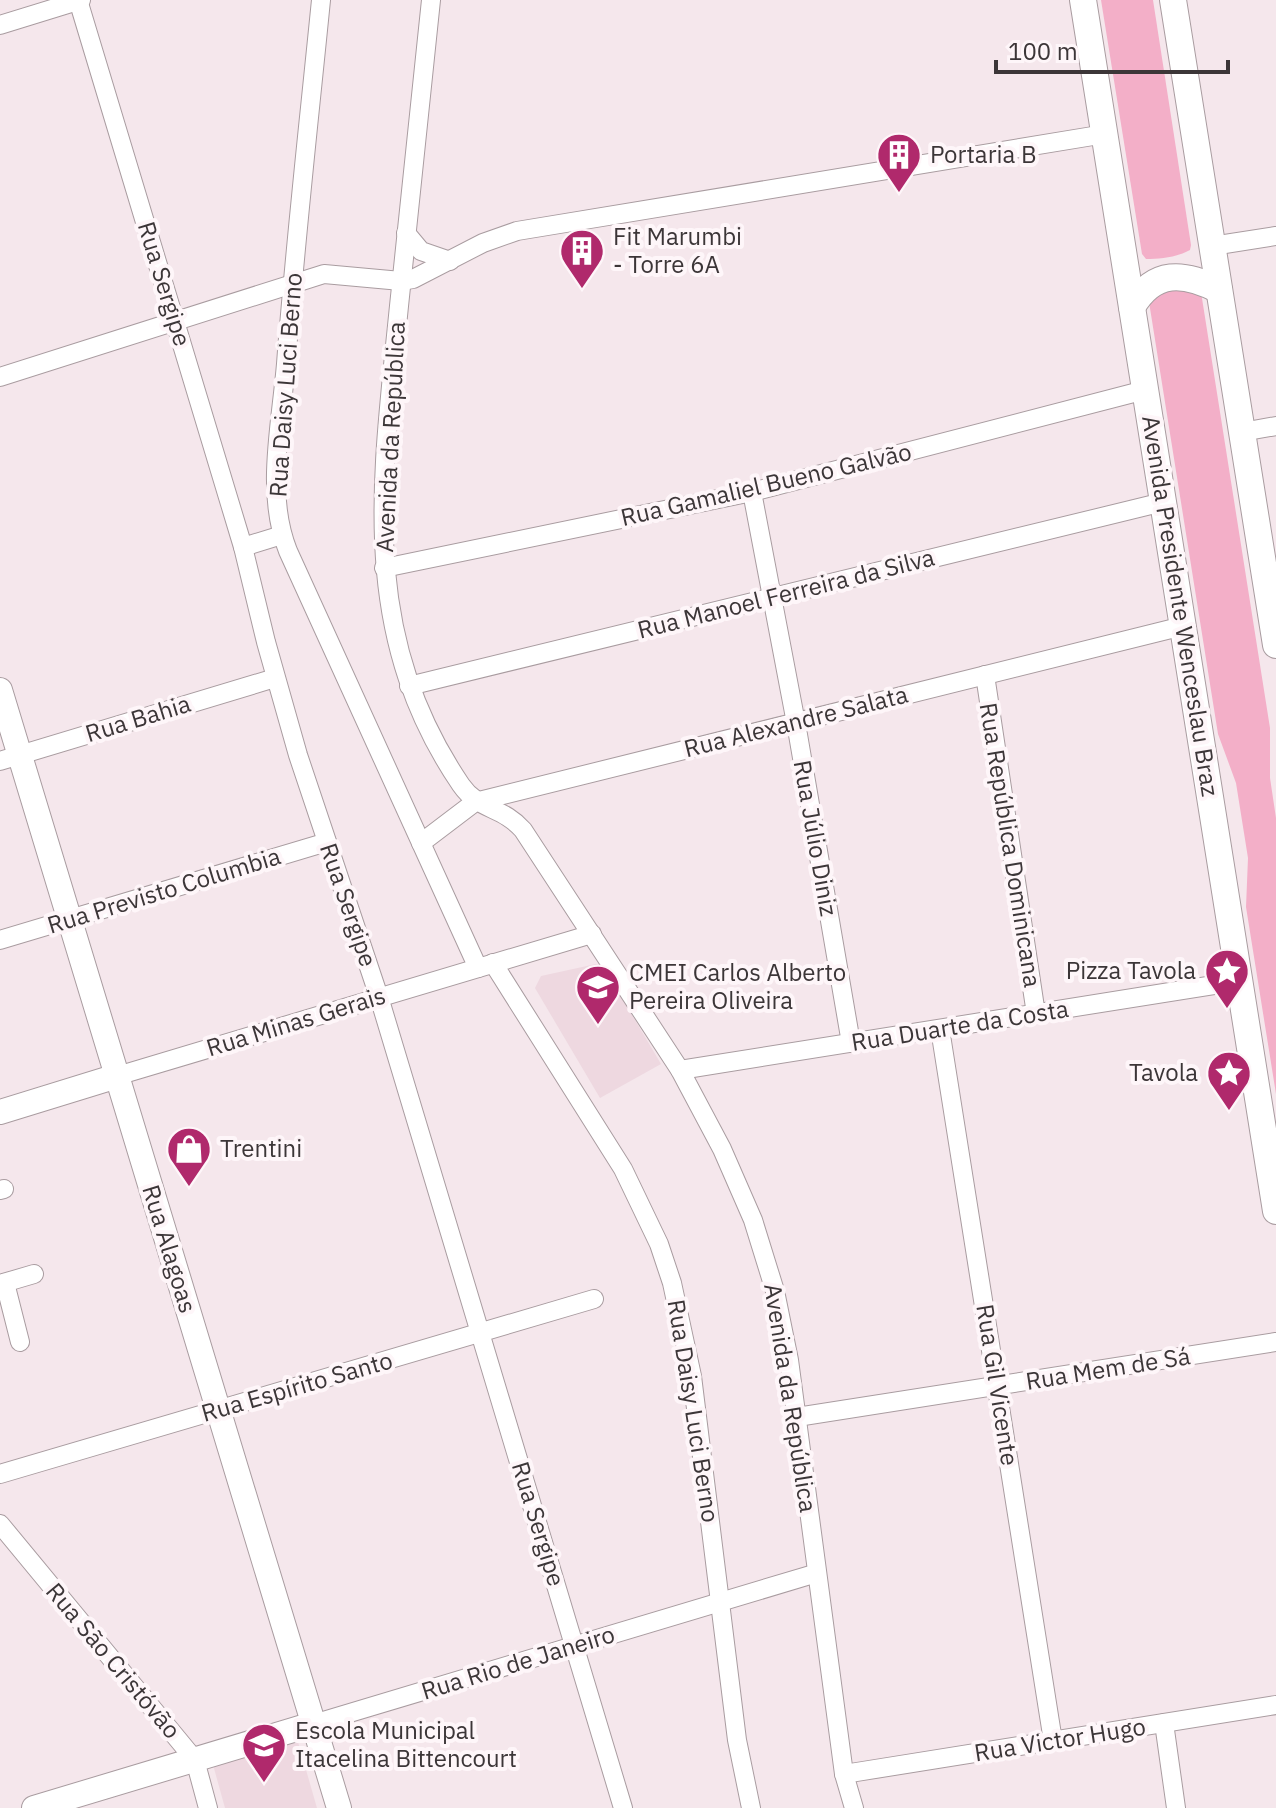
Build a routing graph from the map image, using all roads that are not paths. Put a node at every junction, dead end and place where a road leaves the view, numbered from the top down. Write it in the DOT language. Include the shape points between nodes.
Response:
graph roads {
  1 [pos="79,0"];
  2 [pos="321,0"];
  3 [pos="431,0"];
  4 [pos="1083,0"];
  5 [pos="1173,0"];
  6 [pos="0,25"];
  7 [pos="1105,134"];
  8 [pos="406,233"];
  9 [pos="1276,236"];
  10 [pos="1212,246"];
  11 [pos="450,261"];
  12 [pos="1125,261"];
  13 [pos="401,281"];
  14 [pos="292,284"];
  15 [pos="1219,290"];
  16 [pos="1132,307"];
  17 [pos="175,321"];
  18 [pos="0,377"];
  19 [pos="1145,390"];
  20 [pos="1276,426"];
  21 [pos="1242,432"];
  22 [pos="752,492"];
  23 [pos="1163,502"];
  24 [pos="282,535"];
  25 [pos="243,547"];
  26 [pos="384,568"];
  27 [pos="772,598"];
  28 [pos="1274,613"];
  29 [pos="1183,626"];
  30 [pos="1276,645"];
  31 [pos="985,675"];
  32 [pos="275,678"];
  33 [pos="409,686"];
  34 [pos="0,690"];
  35 [pos="796,723"];
  36 [pos="10,758"];
  37 [pos="475,802"];
  38 [pos="327,842"];
  39 [pos="421,843"];
  40 [pos="70,919"];
  41 [pos="592,934"];
  42 [pos="0,940"];
  43 [pos="485,965"];
  44 [pos="1239,981"];
  45 [pos="379,997"];
  46 [pos="1036,1014"];
  47 [pos="940,1029"];
  48 [pos="851,1043"];
  49 [pos="680,1070"];
  50 [pos="117,1076"];
  51 [pos="0,1112"];
  52 [pos="1271,1156"];
  53 [pos="1276,1211"];
  54 [pos="34,1274"];
  55 [pos="2,1284"];
  56 [pos="594,1299"];
  57 [pos="480,1333"];
  58 [pos="20,1342"];
  59 [pos="1276,1342"];
  60 [pos="997,1386"];
  61 [pos="218,1410"];
  62 [pos="797,1417"];
  63 [pos="0,1474"];
  64 [pos="0,1524"];
  65 [pos="817,1573"];
  66 [pos="720,1603"];
  67 [pos="575,1646"];
  68 [pos="1276,1705"];
  69 [pos="1164,1723"];
  70 [pos="313,1724"];
  71 [pos="1053,1741"];
  72 [pos="195,1760"];
  73 [pos="844,1774"];
  74 [pos="34,1808"];
  75 [pos="208,1808"];
  76 [pos="339,1808"];
  77 [pos="623,1808"];
  78 [pos="751,1808"];
  79 [pos="854,1808"];
  80 [pos="1176,1808"];
  1 -- 6 [label="street"];
  1 -- 17 [label="street, Rua Sergipe"];
  2 -- 14 [label="street, Rua Daisy Luci Berno"];
  3 -- 8 [label="street, Avenida da República"];
  4 -- 7 [label="main road, Avenida Presidente Wenceslau Braz"];
  5 -- 10 [label="main road"];
  7 -- 11 [label="street" via="517,231"];
  7 -- 12 [label="main road, Avenida Presidente Wenceslau Braz"];
  8 -- 11 [label="street" via="421,251"];
  8 -- 13 [label="street, Avenida da República"];
  9 -- 10 [label="street"];
  10 -- 12 [label="main road" via="1171,266 1138,267"];
  10 -- 15 [label="main road"];
  11 -- 13 [label="street"];
  12 -- 16 [label="main road, Avenida Presidente Wenceslau Braz"];
  13 -- 14 [label="street" via="332,273"];
  13 -- 26 [label="street, Avenida da República" via="385,460"];
  14 -- 17 [label="street"];
  14 -- 24 [label="street, Rua Daisy Luci Berno" via="276,499"];
  15 -- 16 [label="main road" via="1188,277 1171,278 1152,282"];
  15 -- 21 [label="main road"];
  16 -- 19 [label="main road, Avenida Presidente Wenceslau Braz"];
  17 -- 18 [label="street"];
  17 -- 25 [label="street, Rua Sergipe"];
  19 -- 22 [label="street, Rua Gamaliel Bueno Galvão"];
  19 -- 23 [label="main road, Avenida Presidente Wenceslau Braz"];
  20 -- 21 [label="street"];
  21 -- 28 [label="main road"];
  22 -- 26 [label="street, Rua Gamaliel Bueno Galvão"];
  22 -- 27 [label="street, Rua Júlio Diniz"];
  23 -- 27 [label="street, Rua Manoel Ferreira da Silva"];
  23 -- 29 [label="main road, Avenida Presidente Wenceslau Braz"];
  24 -- 25 [label="street"];
  24 -- 39 [label="street, Rua Daisy Luci Berno"];
  25 -- 32 [label="street, Rua Sergipe"];
  26 -- 33 [label="street, Avenida da República" via="393,631"];
  27 -- 33 [label="street, Rua Manoel Ferreira da Silva"];
  27 -- 35 [label="street, Rua Júlio Diniz"];
  28 -- 30 [label="main road"];
  29 -- 31 [label="street, Rua Alexandre Salata"];
  29 -- 44 [label="main road, Avenida Presidente Wenceslau Braz"];
  31 -- 35 [label="street, Rua Alexandre Salata"];
  31 -- 46 [label="street, Rua República Dominicana"];
  32 -- 36 [label="street, Rua Bahia"];
  32 -- 38 [label="street, Rua Sergipe"];
  33 -- 37 [label="street, Avenida da República" via="434,740"];
  34 -- 36 [label="street, Rua Alagoas"];
  35 -- 37 [label="street, Rua Alexandre Salata"];
  35 -- 48 [label="street, Rua Júlio Diniz"];
  36 -- 40 [label="street, Rua Alagoas"];
  37 -- 39 [label="street, Rua Alexandre Salata"];
  37 -- 41 [label="street, Avenida da República" via="514,819"];
  38 -- 40 [label="street, Rua Previsto Columbia"];
  38 -- 45 [label="street, Rua Sergipe"];
  39 -- 43 [label="street, Rua Daisy Luci Berno"];
  40 -- 42 [label="street, Rua Previsto Columbia"];
  40 -- 50 [label="street, Rua Alagoas"];
  41 -- 43 [label="street, Rua Minas Gerais"];
  41 -- 49 [label="street, Avenida da República"];
  43 -- 45 [label="street, Rua Minas Gerais"];
  43 -- 66 [label="street, Rua Daisy Luci Berno" via="602,1131 659,1244 692,1376"];
  44 -- 46 [label="street, Rua Duarte da Costa"];
  44 -- 52 [label="main road, Avenida Presidente Wenceslau Braz"];
  45 -- 50 [label="street, Rua Minas Gerais"];
  45 -- 57 [label="street, Rua Sergipe"];
  46 -- 47 [label="street, Rua Duarte da Costa"];
  47 -- 48 [label="street, Rua Duarte da Costa"];
  47 -- 60 [label="street, Rua Gil Vicente"];
  48 -- 49 [label="street, Rua Duarte da Costa"];
  49 -- 62 [label="street, Avenida da República" via="753,1220 783,1323"];
  50 -- 51 [label="street, Rua Minas Gerais"];
  50 -- 61 [label="street, Rua Alagoas"];
  52 -- 53 [label="main road, Avenida Presidente Wenceslau Braz"];
  54 -- 55 [label="street"];
  55 -- 58 [label="street"];
  56 -- 57 [label="street, Rua Espírito Santo"];
  57 -- 61 [label="street, Rua Espírito Santo"];
  57 -- 67 [label="street, Rua Sergipe"];
  59 -- 60 [label="street, Rua Mem de Sá"];
  60 -- 62 [label="street, Rua Mem de Sá"];
  60 -- 71 [label="street, Rua Gil Vicente"];
  61 -- 63 [label="street, Rua Espírito Santo"];
  61 -- 70 [label="street, Rua Alagoas"];
  62 -- 65 [label="street, Avenida da República"];
  64 -- 72 [label="street, Rua São Cristóvão"];
  65 -- 66 [label="street, Rua Rio de Janeiro"];
  65 -- 73 [label="street, Avenida da República"];
  66 -- 67 [label="street, Rua Rio de Janeiro"];
  66 -- 78 [label="street, Rua Daisy Luci Berno"];
  67 -- 70 [label="street, Rua Rio de Janeiro"];
  67 -- 77 [label="street, Rua Sergipe"];
  68 -- 69 [label="street, Rua Victor Hugo"];
  69 -- 71 [label="street, Rua Victor Hugo"];
  69 -- 80 [label="street"];
  70 -- 72 [label="street, Rua Rio de Janeiro"];
  70 -- 76 [label="street, Rua Alagoas"];
  71 -- 73 [label="street, Rua Victor Hugo"];
  72 -- 74 [label="street, Rua Rio de Janeiro"];
  72 -- 75 [label="street, Rua São Cristóvão"];
  73 -- 79 [label="street, Avenida da República"];
}
